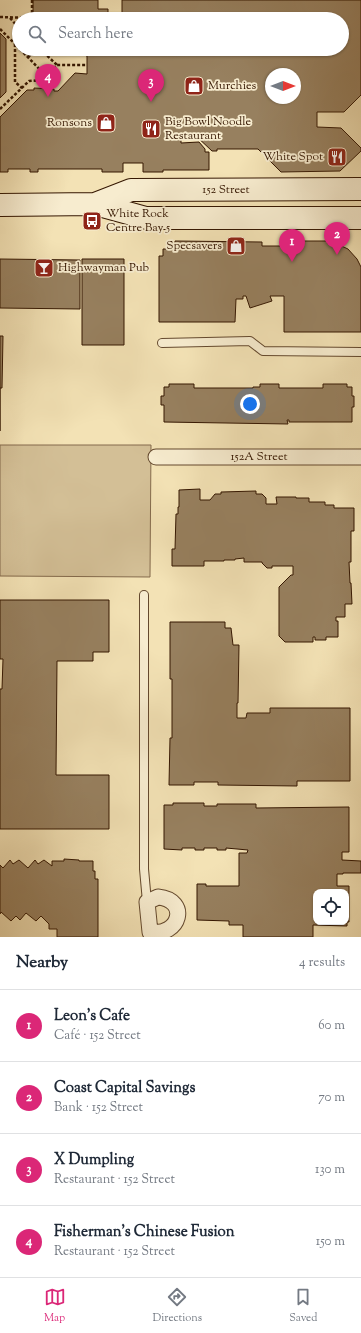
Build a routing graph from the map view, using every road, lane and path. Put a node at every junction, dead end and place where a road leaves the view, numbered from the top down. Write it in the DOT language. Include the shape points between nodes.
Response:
graph roads {
  1 [pos="32,0"];
  2 [pos="32,12"];
  3 [pos="0,17"];
  4 [pos="10,18"];
  5 [pos="0,29"];
  6 [pos="12,41"];
  7 [pos="15,56"];
  8 [pos="47,56"];
  9 [pos="28,57"];
  10 [pos="57,65"];
  11 [pos="87,65"];
  12 [pos="47,76"];
  13 [pos="22,88"];
  14 [pos="0,109"];
  15 [pos="361,189"];
  16 [pos="95,204"];
  17 [pos="0,205"];
  18 [pos="361,218"];
  19 [pos="162,343"];
  20 [pos="361,352"];
  21 [pos="156,457"];
  22 [pos="361,458"];
  23 [pos="144,595"];
  24 [pos="147,902"];
  25 [pos="150,934"];
  1 -- 2 [label="path"];
  3 -- 4 [label="path"];
  5 -- 6 [label="path"];
  7 -- 13 [label="path" via="15,82"];
  8 -- 10 [label="path"];
  9 -- 12 [label="path"];
  10 -- 11 [label="path"];
  10 -- 12 [label="path"];
  12 -- 13 [label="path" via="44,80 29,81"];
  13 -- 14 [label="path"];
  15 -- 16 [label="main road, 152 Street" via="131,190"];
  16 -- 17 [label="main road, 152 Street"];
  16 -- 18 [label="main road, 152 Street" via="146,218"];
  19 -- 20 [label="lane" via="250,341 263,351"];
  21 -- 22 [label="street, 152A Street"];
  23 -- 24 [label="lane" via="144,869"];
  24 -- 25 [label="street"];
  24 -- 25 [label="street" via="158,897 169,900 174,904 178,915 177,922 170,932"];
}
